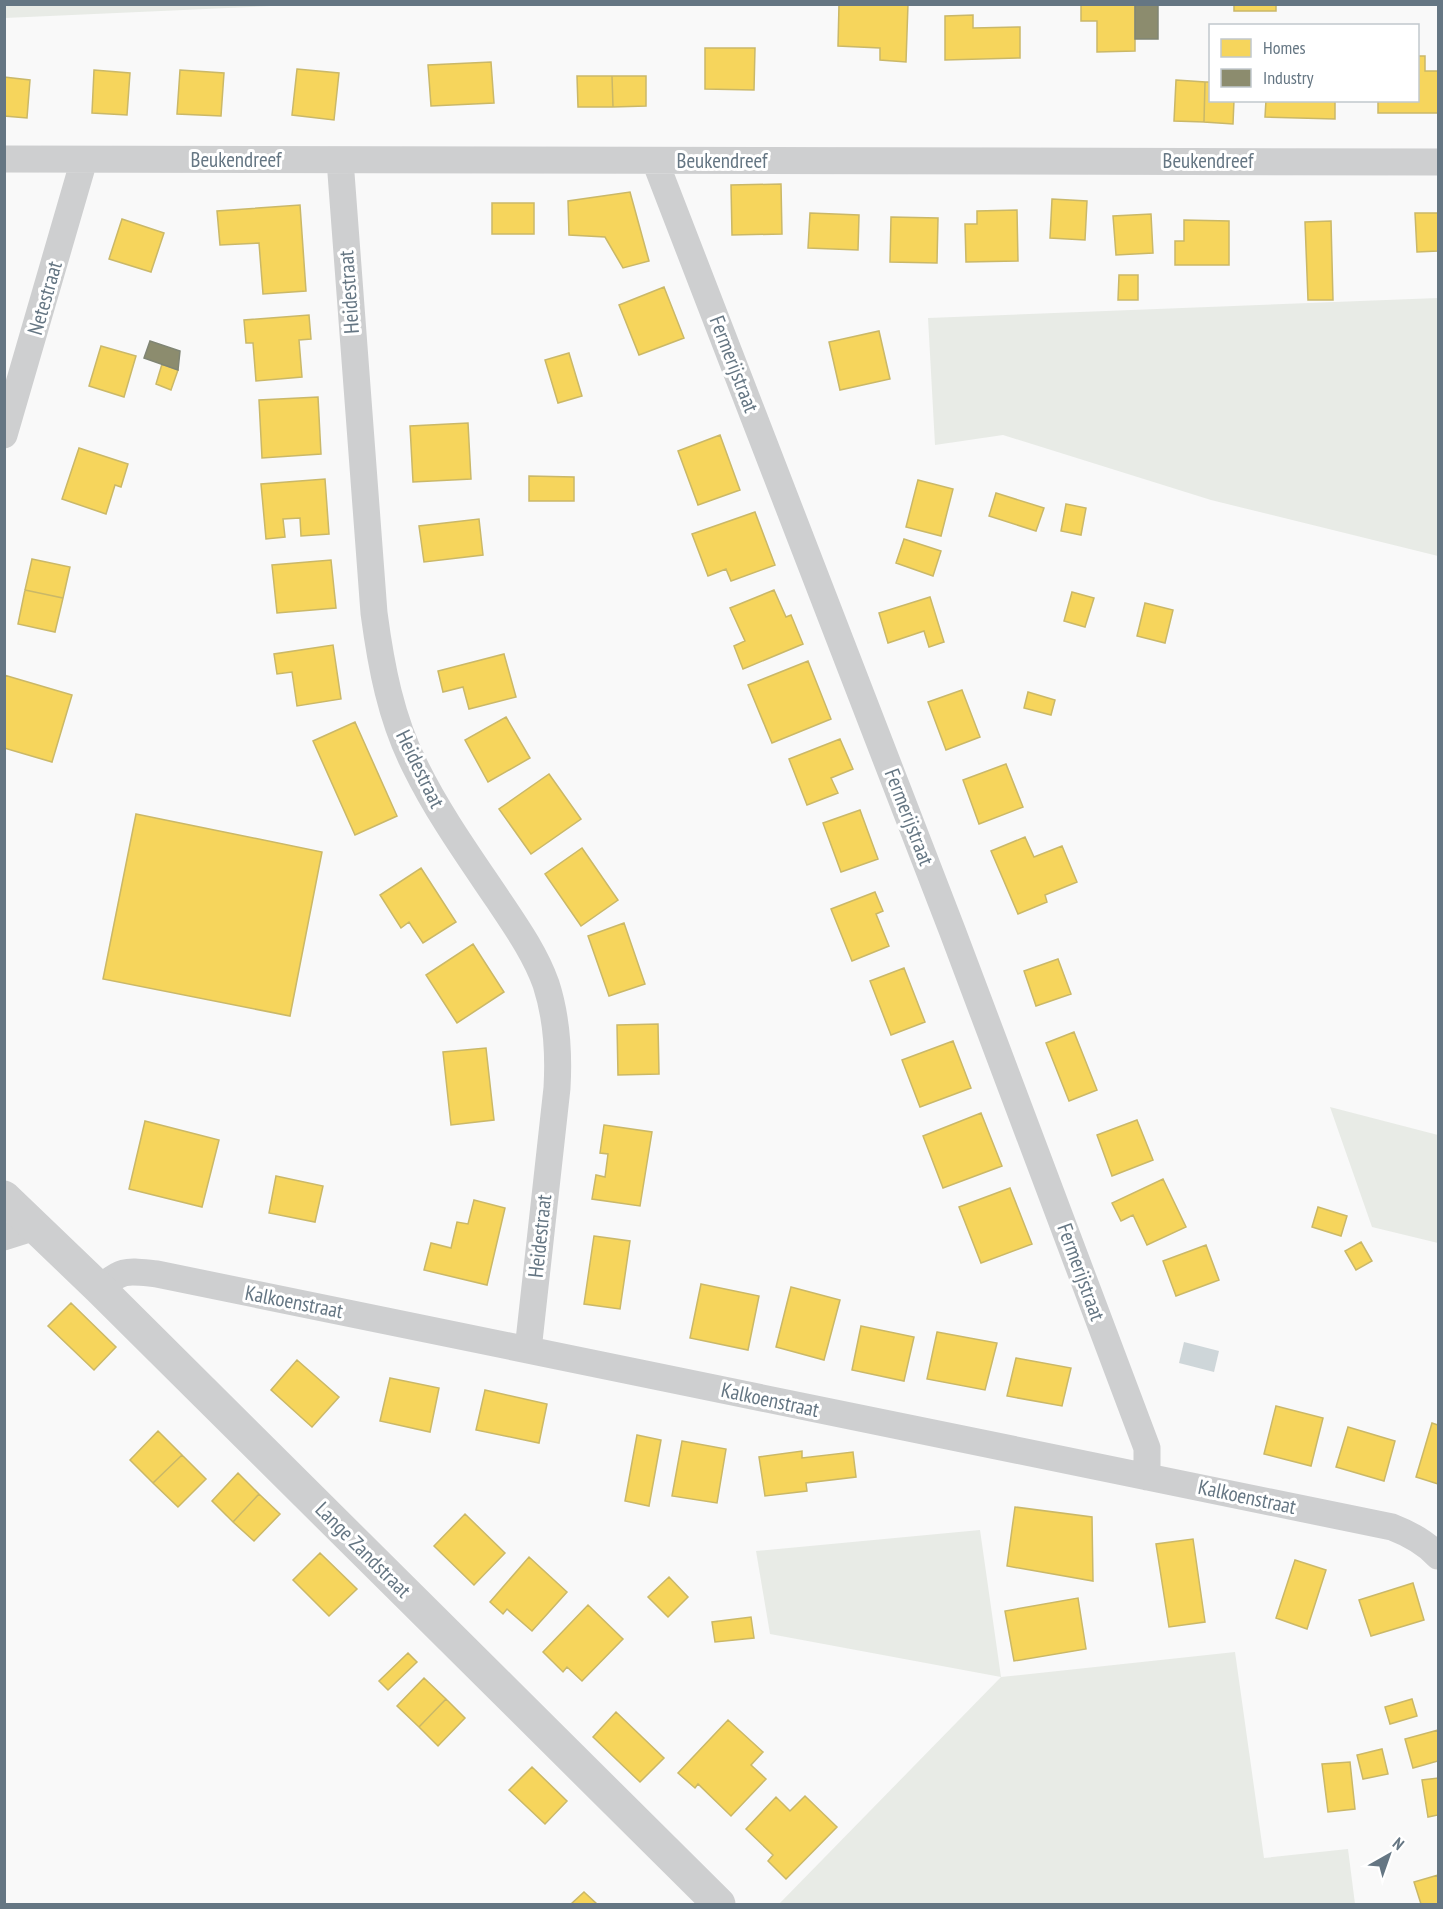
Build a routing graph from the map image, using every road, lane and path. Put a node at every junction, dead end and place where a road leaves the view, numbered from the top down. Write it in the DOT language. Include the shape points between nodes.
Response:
graph roads {
  1 [pos="4,159"];
  2 [pos="84,160"];
  3 [pos="340,160"];
  4 [pos="655,161"];
  5 [pos="1438,162"];
  6 [pos="4,435"];
  7 [pos="4,1197"];
  8 [pos="18,1230"];
  9 [pos="99,1289"];
  10 [pos="528,1350"];
  11 [pos="1147,1477"];
  12 [pos="1438,1556"];
  13 [pos="719,1905"];
  1 -- 2 [label="street, Beukendreef"];
  2 -- 3 [label="street, Beukendreef"];
  2 -- 6 [label="street, Netestraat"];
  3 -- 4 [label="street, Beukendreef"];
  3 -- 10 [label="street, Heidestraat" via="374,614 387,688 415,766 445,821 532,952 546,984 555,1023 557,1088"];
  4 -- 5 [label="street, Beukendreef"];
  4 -- 11 [label="street, Fermerijstraat" via="1076,1258 1147,1448"];
  7 -- 8 [label="street, Lange Zandstraat"];
  8 -- 9 [label="street, Lange Zandstraat"];
  9 -- 10 [label="street, Kalkoenstraat" via="112,1276 123,1272 157,1275"];
  9 -- 13 [label="street, Lange Zandstraat"];
  10 -- 11 [label="street, Kalkoenstraat"];
  11 -- 12 [label="street, Kalkoenstraat" via="1392,1527 1410,1534"];
}
